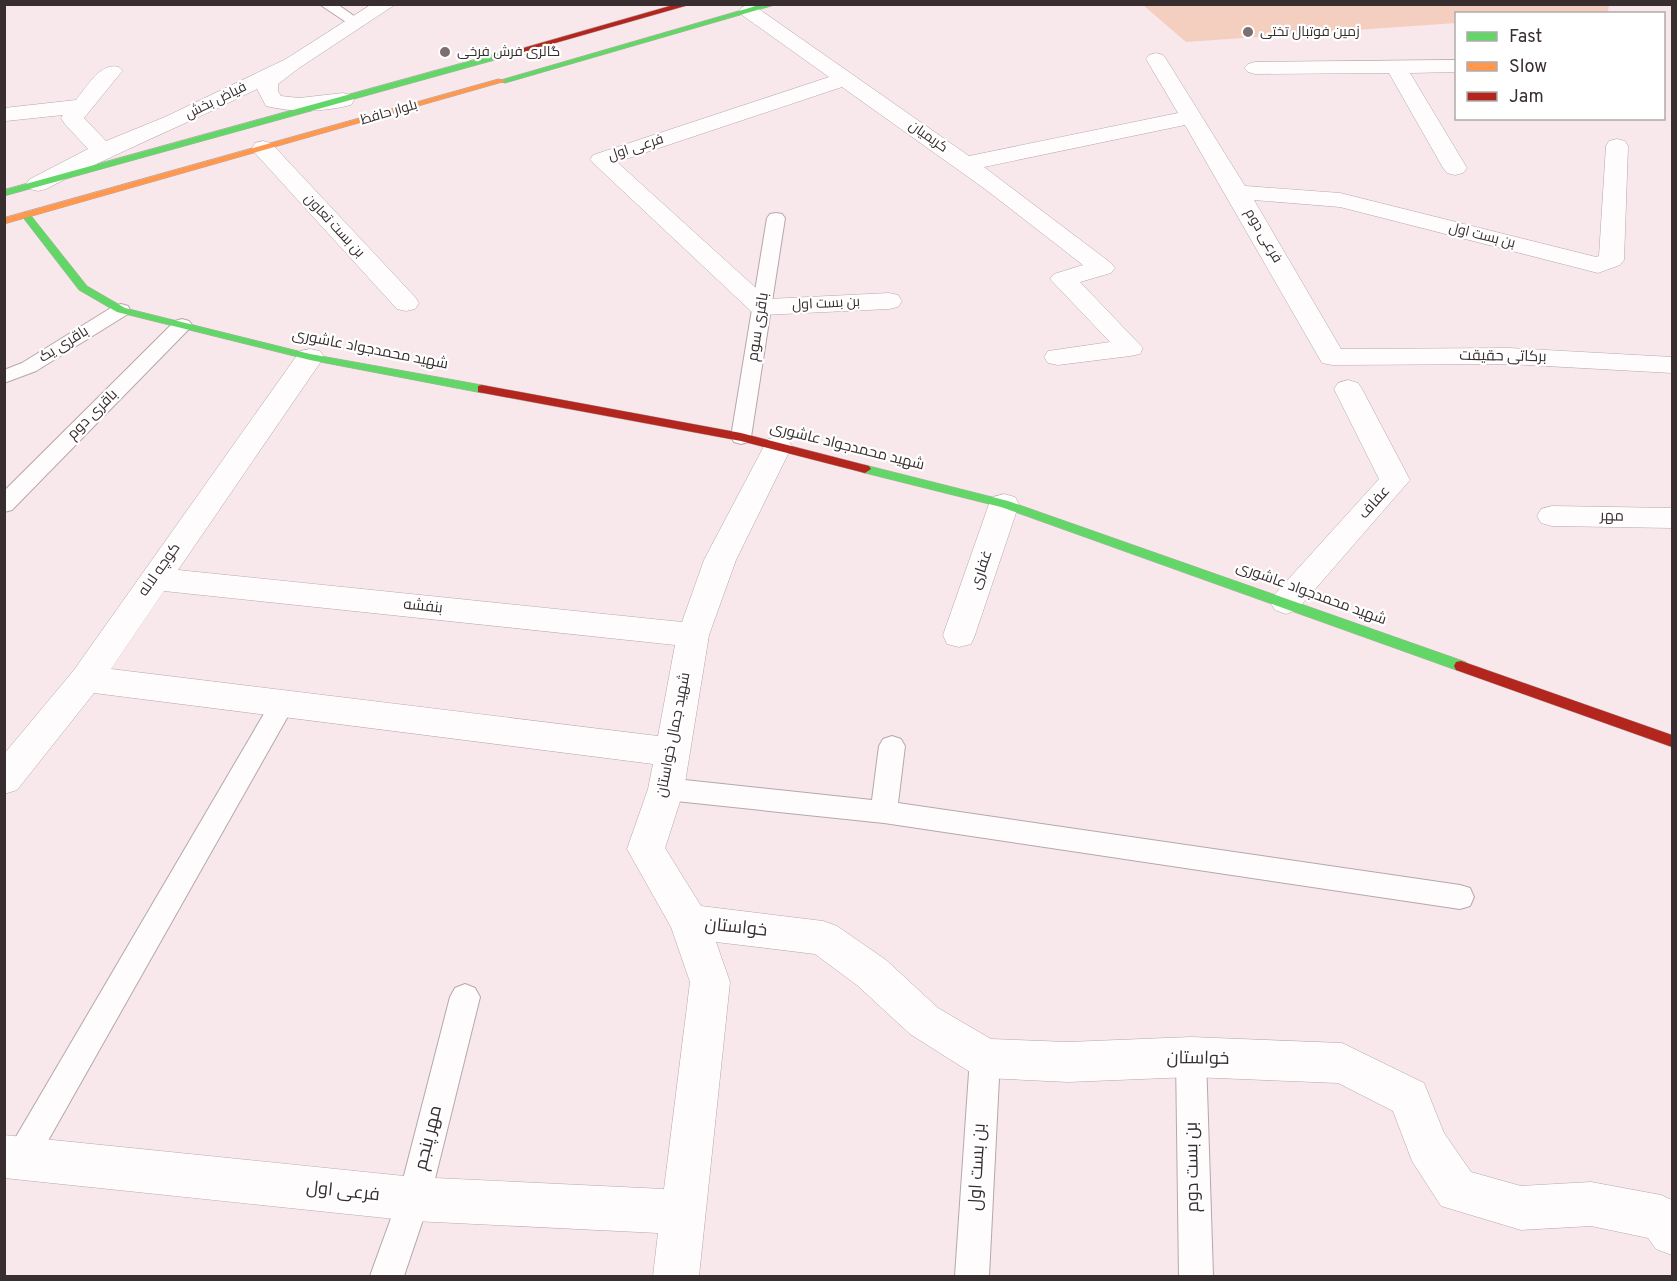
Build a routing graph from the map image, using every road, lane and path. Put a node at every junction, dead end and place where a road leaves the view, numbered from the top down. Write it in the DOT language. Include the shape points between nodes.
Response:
graph roads {
  1 [pos="326,4"];
  2 [pos="386,4"];
  3 [pos="688,4"];
  4 [pos="774,4"];
  5 [pos="750,11"];
  6 [pos="357,23"];
  7 [pos="1156,59"];
  8 [pos="293,63"];
  9 [pos="1455,66"];
  10 [pos="1396,67"];
  11 [pos="1255,68"];
  12 [pos="112,71"];
  13 [pos="845,79"];
  14 [pos="345,100"];
  15 [pos="82,106"];
  16 [pos="6,114"];
  17 [pos="1191,117"];
  18 [pos="1617,146"];
  19 [pos="263,148"];
  20 [pos="102,151"];
  21 [pos="966,164"];
  22 [pos="1455,168"];
  23 [pos="38,184"];
  24 [pos="1237,192"];
  25 [pos="4,193"];
  26 [pos="26,214"];
  27 [pos="776,218"];
  28 [pos="4,220"];
  29 [pos="889,301"];
  30 [pos="406,303"];
  31 [pos="762,307"];
  32 [pos="121,310"];
  33 [pos="182,325"];
  34 [pos="310,357"];
  35 [pos="1058,357"];
  36 [pos="1332,357"];
  37 [pos="1672,365"];
  38 [pos="4,377"];
  39 [pos="1348,389"];
  40 [pos="741,437"];
  41 [pos="778,446"];
  42 [pos="1004,504"];
  43 [pos="4,505"];
  44 [pos="1552,516"];
  45 [pos="1672,518"];
  46 [pos="154,579"];
  47 [pos="1286,602"];
  48 [pos="693,635"];
  49 [pos="959,635"];
  50 [pos="86,679"];
  51 [pos="284,702"];
  52 [pos="1672,741"];
  53 [pos="892,746"];
  54 [pos="671,752"];
  55 [pos="4,780"];
  56 [pos="666,789"];
  57 [pos="884,812"];
  58 [pos="1460,897"];
  59 [pos="689,922"];
  60 [pos="465,997"];
  61 [pos="1191,1057"];
  62 [pos="985,1058"];
  63 [pos="13,1157"];
  64 [pos="414,1199"];
  65 [pos="683,1212"];
  66 [pos="1672,1233"];
  67 [pos="387,1276"];
  68 [pos="676,1276"];
  69 [pos="972,1276"];
  70 [pos="1196,1276"];
  1 -- 6 [label="lane"];
  2 -- 6 [label="street, فیاض بخش"];
  3 -- 14 [label="main road, بلوار حافظ"];
  4 -- 5 [label="main road, بلوار حافظ"];
  5 -- 13 [label="street, کریمیان"];
  5 -- 19 [label="main road, بلوار حافظ"];
  6 -- 8 [label="street, فیاض بخش"];
  7 -- 17 [label="street, فرعی دوم"];
  8 -- 14 [label="street" via="268,82 267,92 274,101 299,105"];
  8 -- 20 [label="street, فیاض بخش" via="173,122"];
  9 -- 10 [label="street"];
  10 -- 11 [label="street"];
  10 -- 22 [label="street"];
  12 -- 15 [label="street"];
  13 -- 21 [label="street, کریمیان"];
  13 -- 31 [label="street, فرعی اول" via="600,160"];
  14 -- 23 [label="main road, بلوار حافظ"];
  15 -- 16 [label="street"];
  15 -- 20 [label="street" via="72,118"];
  17 -- 21 [label="street"];
  17 -- 24 [label="street, فرعی دوم"];
  18 -- 24 [label="street, بن بست اول" via="1611,260 1598,265 1340,200"];
  19 -- 26 [label="main road, بلوار حافظ"];
  19 -- 30 [label="street, بن‌ بست تعاون"];
  20 -- 23 [label="street, فیاض بخش"];
  21 -- 35 [label="street, کریمیان" via="1102,268 1063,279 1130,348"];
  23 -- 25 [label="main road, بلوار حافظ"];
  24 -- 36 [label="street, فرعی دوم"];
  26 -- 28 [label="main road, بلوار حافظ"];
  26 -- 32 [label="main road, شهید محمدجواد عاشوری" via="83,288"];
  27 -- 31 [label="lane, باقری سوم"];
  29 -- 31 [label="street, بن بست اول"];
  31 -- 40 [label="lane, باقری سوم"];
  32 -- 33 [label="main road, شهید محمدجواد عاشوری"];
  32 -- 38 [label="lane, باقری یک" via="29,367"];
  33 -- 34 [label="main road, شهید محمدجواد عاشوری"];
  33 -- 43 [label="lane, باقری دوم"];
  34 -- 40 [label="main road, شهید محمدجواد عاشوری"];
  34 -- 46 [label="street, کوچه لاله"];
  36 -- 37 [label="street, برکاتی حقیقت" via="1509,356"];
  39 -- 47 [label="street, عفاف" via="1395,480"];
  40 -- 41 [label="main road, شهید محمدجواد عاشوری"];
  41 -- 42 [label="main road, شهید محمدجواد عاشوری"];
  41 -- 48 [label="street, شهید جمال خواستان" via="720,560"];
  42 -- 47 [label="main road, شهید محمدجواد عاشوری"];
  42 -- 49 [label="street, غفاری"];
  44 -- 45 [label="street, مهر"];
  46 -- 48 [label="street, بنفشه"];
  46 -- 50 [label="street, کوچه لاله"];
  47 -- 52 [label="main road, شهید محمدجواد عاشوری"];
  48 -- 54 [label="street, شهید جمال خواستان"];
  50 -- 51 [label="street"];
  50 -- 55 [label="street, کوچه لاله"];
  51 -- 54 [label="street"];
  51 -- 63 [label="lane"];
  53 -- 57 [label="lane"];
  54 -- 56 [label="street, شهید جمال خواستان"];
  56 -- 57 [label="lane"];
  56 -- 59 [label="street, شهید جمال خواستان" via="646,849"];
  57 -- 58 [label="lane"];
  59 -- 62 [label="street, خواستان" via="823,938 872,973 924,1022"];
  59 -- 65 [label="street, شهید جمال خواستان" via="710,982"];
  60 -- 64 [label="lane, مهر پنجم"];
  61 -- 62 [label="street, خواستان" via="1068,1062"];
  61 -- 66 [label="street, خواستان" via="1342,1064 1409,1097 1426,1146 1457,1190 1521,1208 1591,1204 1661,1218"];
  61 -- 70 [label="lane, بن بست دوم"];
  62 -- 69 [label="lane, بن بست اول"];
  63 -- 64 [label="street, فرعی اول"];
  64 -- 65 [label="street, فرعی اول"];
  64 -- 67 [label="lane, مهر پنجم"];
  65 -- 68 [label="street, شهید جمال خواستان"];
}
